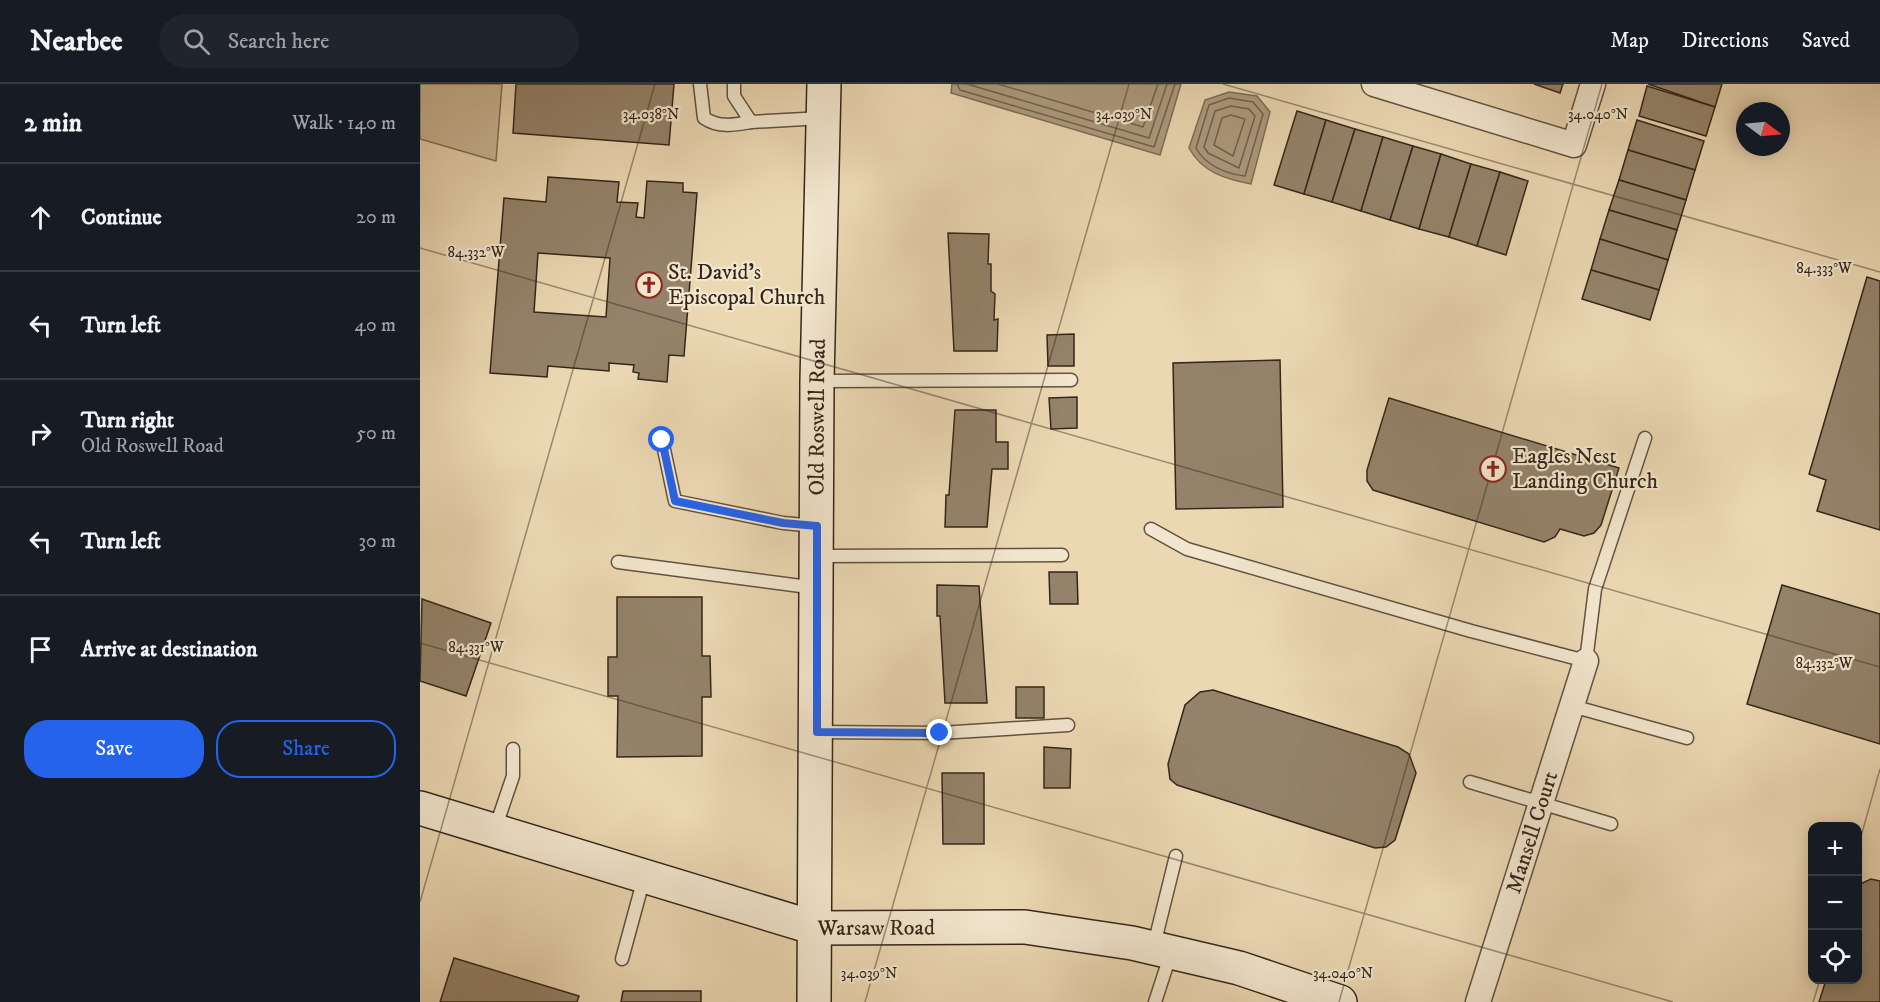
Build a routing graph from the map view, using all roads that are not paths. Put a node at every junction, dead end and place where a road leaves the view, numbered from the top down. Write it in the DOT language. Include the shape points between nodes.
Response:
graph roads {
  1 [pos="700,84"];
  2 [pos="734,84"];
  3 [pos="824,84"];
  4 [pos="1374,84"];
  5 [pos="1593,84"];
  6 [pos="824,118"];
  7 [pos="751,122"];
  8 [pos="1071,380"];
  9 [pos="817,381"];
  10 [pos="1644,438"];
  11 [pos="662,440"];
  12 [pos="1151,529"];
  13 [pos="817,541"];
  14 [pos="1062,555"];
  15 [pos="618,562"];
  16 [pos="817,588"];
  17 [pos="1586,661"];
  18 [pos="1572,706"];
  19 [pos="1068,724"];
  20 [pos="817,732"];
  21 [pos="1687,738"];
  22 [pos="513,749"];
  23 [pos="1470,782"];
  24 [pos="1541,805"];
  25 [pos="420,808"];
  26 [pos="1611,824"];
  27 [pos="495,830"];
  28 [pos="1176,856"];
  29 [pos="645,874"];
  30 [pos="815,928"];
  31 [pos="1162,950"];
  32 [pos="622,959"];
  33 [pos="814,1002"];
  34 [pos="1155,1002"];
  35 [pos="1340,1002"];
  36 [pos="1478,1002"];
  1 -- 7 [label="lane" via="704,118 712,124"];
  2 -- 7 [label="lane" via="734,96"];
  3 -- 6 [label="street, Old Roswell Road"];
  4 -- 5 [label="street" via="1574,145"];
  6 -- 7 [label="lane"];
  6 -- 9 [label="street, Old Roswell Road"];
  8 -- 9 [label="lane"];
  9 -- 13 [label="street, Old Roswell Road"];
  10 -- 17 [label="lane" via="1595,589"];
  11 -- 13 [label="lane" via="675,501 783,523"];
  12 -- 17 [label="lane" via="1187,549"];
  13 -- 14 [label="lane"];
  13 -- 16 [label="street, Old Roswell Road"];
  15 -- 16 [label="lane"];
  16 -- 20 [label="street, Old Roswell Road"];
  17 -- 18 [label="street, Mansell Court"];
  18 -- 21 [label="lane"];
  18 -- 24 [label="street, Mansell Court"];
  19 -- 20 [label="lane" via="940,733"];
  20 -- 30 [label="street, Old Roswell Road"];
  22 -- 27 [label="lane" via="513,776"];
  23 -- 24 [label="lane"];
  24 -- 26 [label="lane"];
  24 -- 36 [label="street, Mansell Court"];
  25 -- 27 [label="street, Warsaw Road"];
  27 -- 29 [label="street, Warsaw Road"];
  28 -- 31 [label="lane"];
  29 -- 30 [label="street, Warsaw Road"];
  29 -- 32 [label="lane"];
  30 -- 31 [label="street, Warsaw Road" via="1025,927"];
  30 -- 33 [label="street, Old Roswell Road"];
  31 -- 34 [label="lane"];
  31 -- 35 [label="street, Warsaw Road" via="1239,968"];
}
